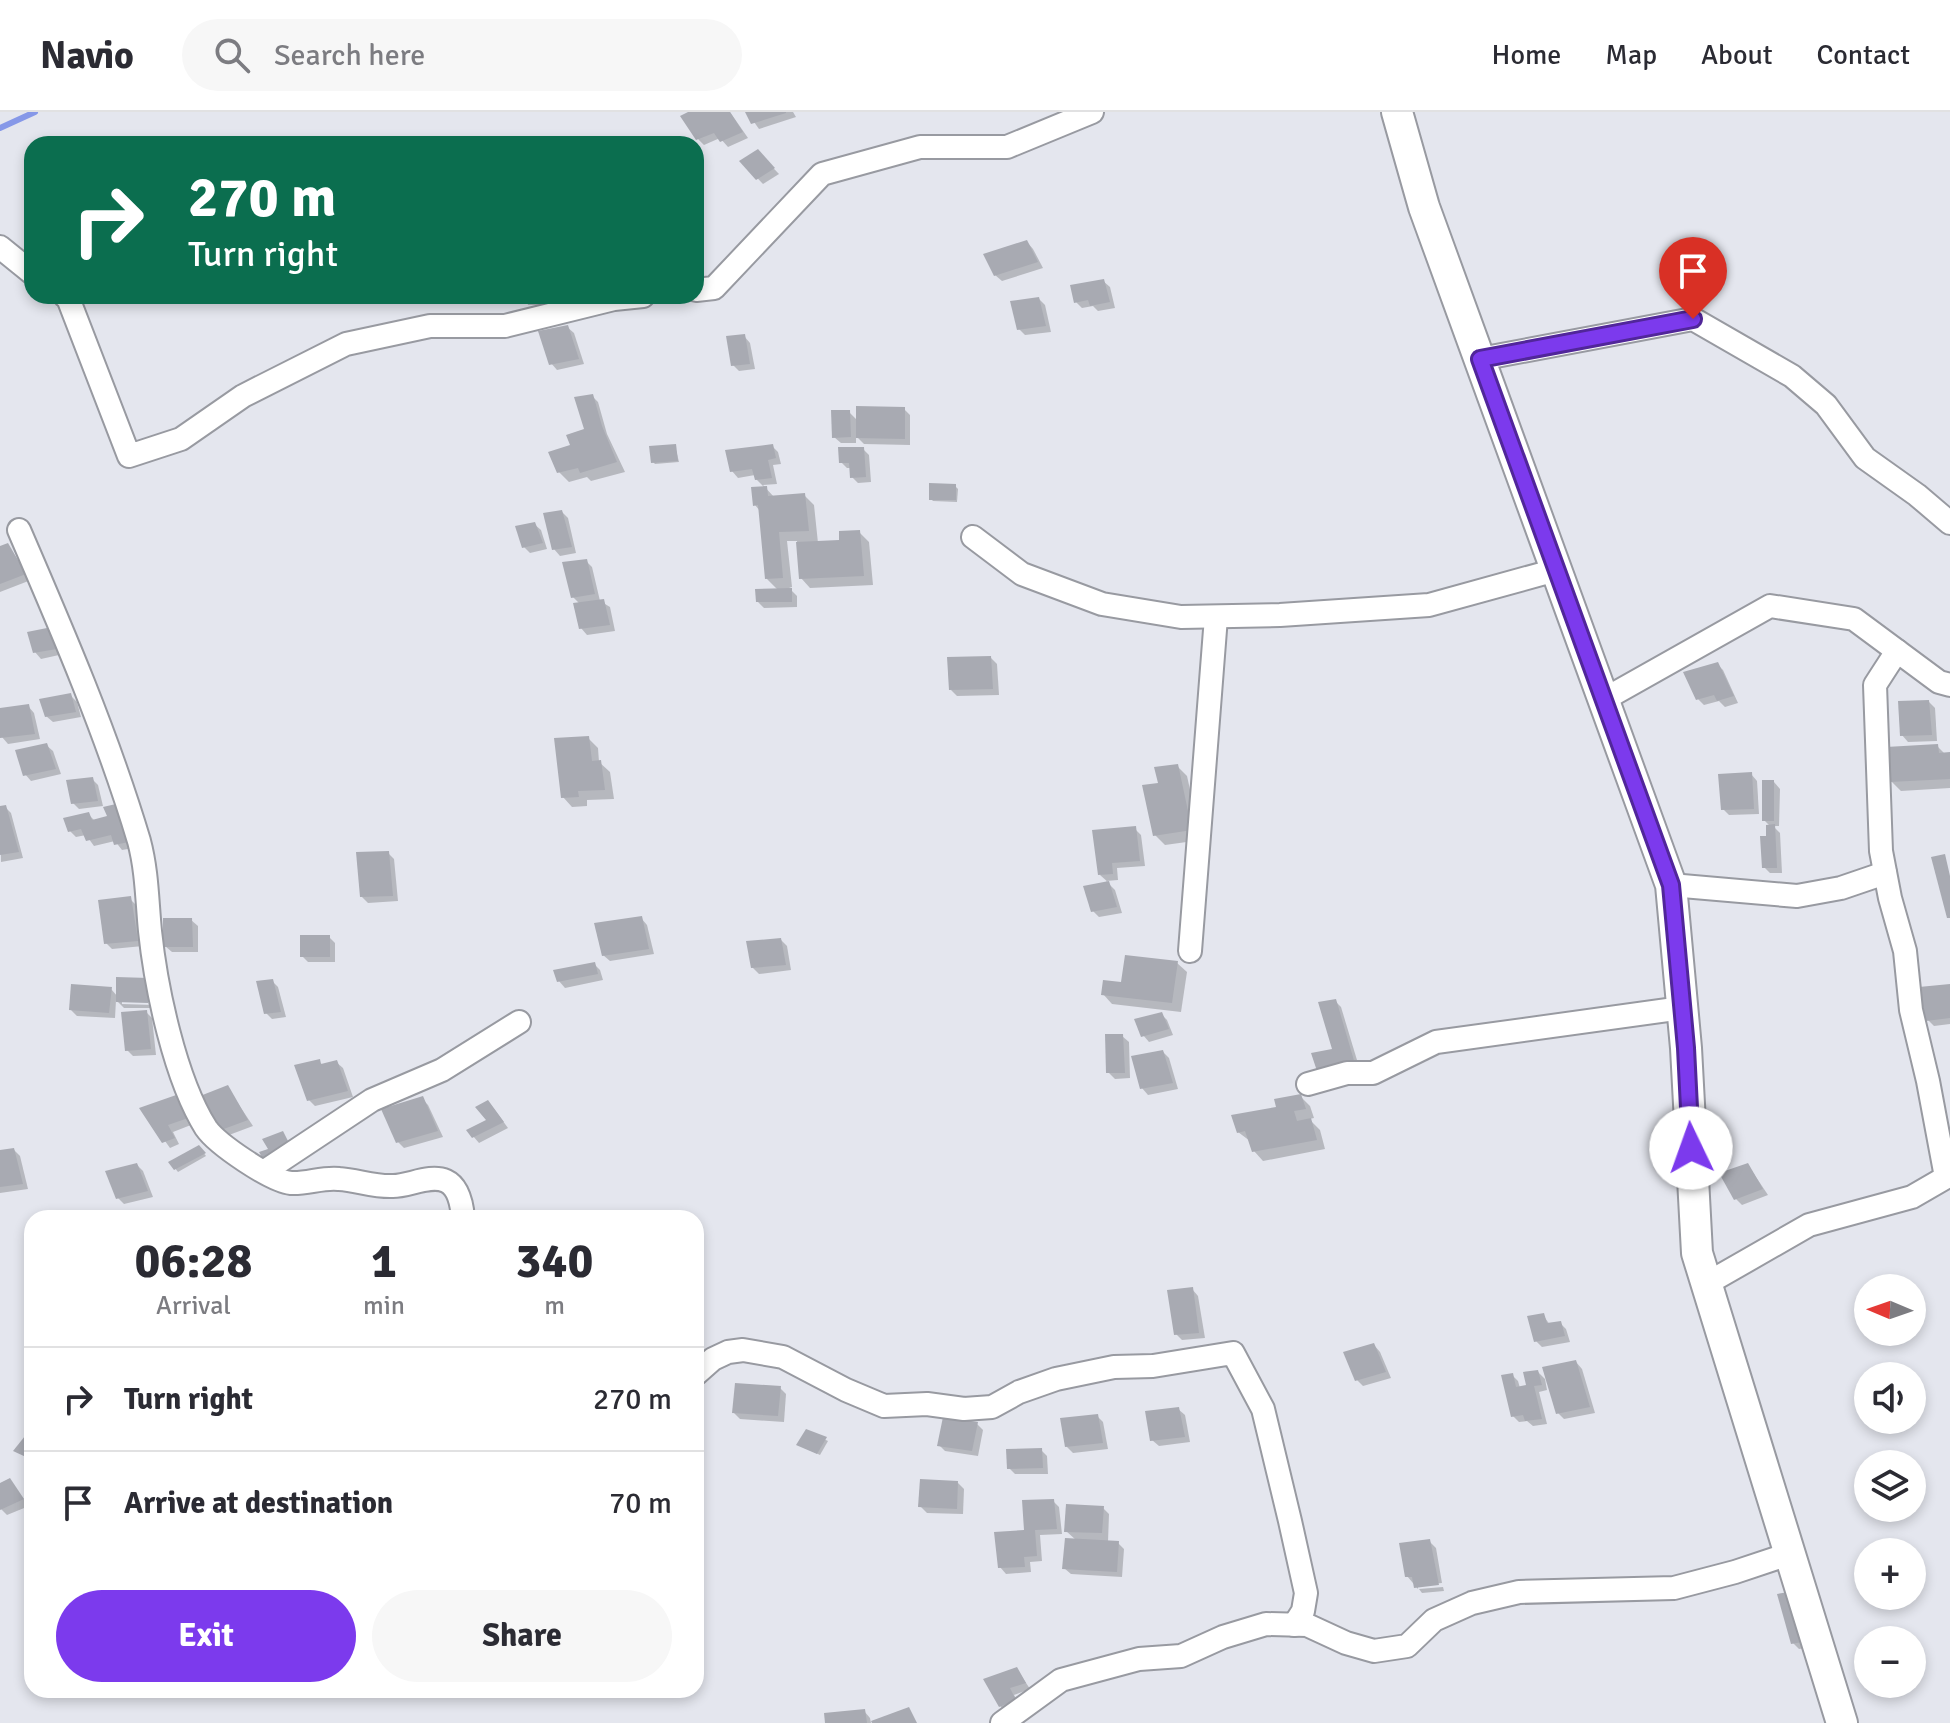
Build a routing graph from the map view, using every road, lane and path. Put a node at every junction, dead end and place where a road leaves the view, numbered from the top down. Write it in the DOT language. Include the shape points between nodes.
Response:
graph roads {
  1 [pos="1092,112"];
  2 [pos="1397,112"];
  3 [pos="0,247"];
  4 [pos="24,266"];
  5 [pos="704,289"];
  6 [pos="70,304"];
  7 [pos="594,304"];
  8 [pos="1480,359"];
  9 [pos="1950,523"];
  10 [pos="19,530"];
  11 [pos="973,537"];
  12 [pos="1556,570"];
  13 [pos="1216,617"];
  14 [pos="1897,651"];
  15 [pos="1950,685"];
  16 [pos="1603,700"];
  17 [pos="1885,873"];
  18 [pos="1671,885"];
  19 [pos="1190,951"];
  20 [pos="1682,1008"];
  21 [pos="519,1022"];
  22 [pos="1308,1084"];
  23 [pos="265,1171"];
  24 [pos="1948,1176"];
  25 [pos="461,1210"];
  26 [pos="1706,1284"];
  27 [pos="704,1367"];
  28 [pos="1789,1554"];
  29 [pos="1294,1625"];
  30 [pos="1002,1723"];
  31 [pos="1842,1723"];
  1 -- 5 [label="street" via="1007,147 920,147 822,174 714,288"];
  2 -- 8 [label="main road" via="1424,207"];
  3 -- 4 [label="street"];
  6 -- 7 [label="street" via="129,456 181,439 243,396 346,344 430,326 505,326"];
  8 -- 9 [label="street" via="1693,319 1792,376 1826,405 1865,458"];
  8 -- 12 [label="main road"];
  10 -- 23 [label="street" via="83,680 139,842 165,1018 191,1101 215,1140"];
  11 -- 13 [label="street" via="1022,574 1102,604"];
  12 -- 13 [label="street" via="1429,605"];
  12 -- 16 [label="main road"];
  13 -- 19 [label="street"];
  14 -- 15 [label="street"];
  14 -- 16 [label="street" via="1854,619 1770,606"];
  14 -- 17 [label="street" via="1875,685"];
  16 -- 18 [label="main road"];
  17 -- 18 [label="street" via="1797,896"];
  17 -- 24 [label="street"];
  18 -- 20 [label="main road"];
  20 -- 22 [label="street" via="1436,1042 1373,1073 1347,1073"];
  20 -- 26 [label="main road" via="1697,1253"];
  21 -- 23 [label="street" via="442,1070 372,1100"];
  23 -- 25 [label="street" via="288,1183 337,1178 395,1186 437,1179 454,1186"];
  24 -- 26 [label="street" via="1912,1197 1809,1225"];
  26 -- 28 [label="main road"];
  27 -- 29 [label="street" via="728,1352 743,1350 783,1357 884,1406 964,1409 992,1407 1056,1379 1233,1353 1263,1409 1290,1521 1306,1593"];
  28 -- 29 [label="street" via="1674,1588 1519,1592 1472,1603 1434,1620 1407,1646 1374,1651 1307,1625"];
  28 -- 31 [label="main road"];
  29 -- 30 [label="street" via="1266,1624 1181,1656 1139,1659 1061,1680"];
}
